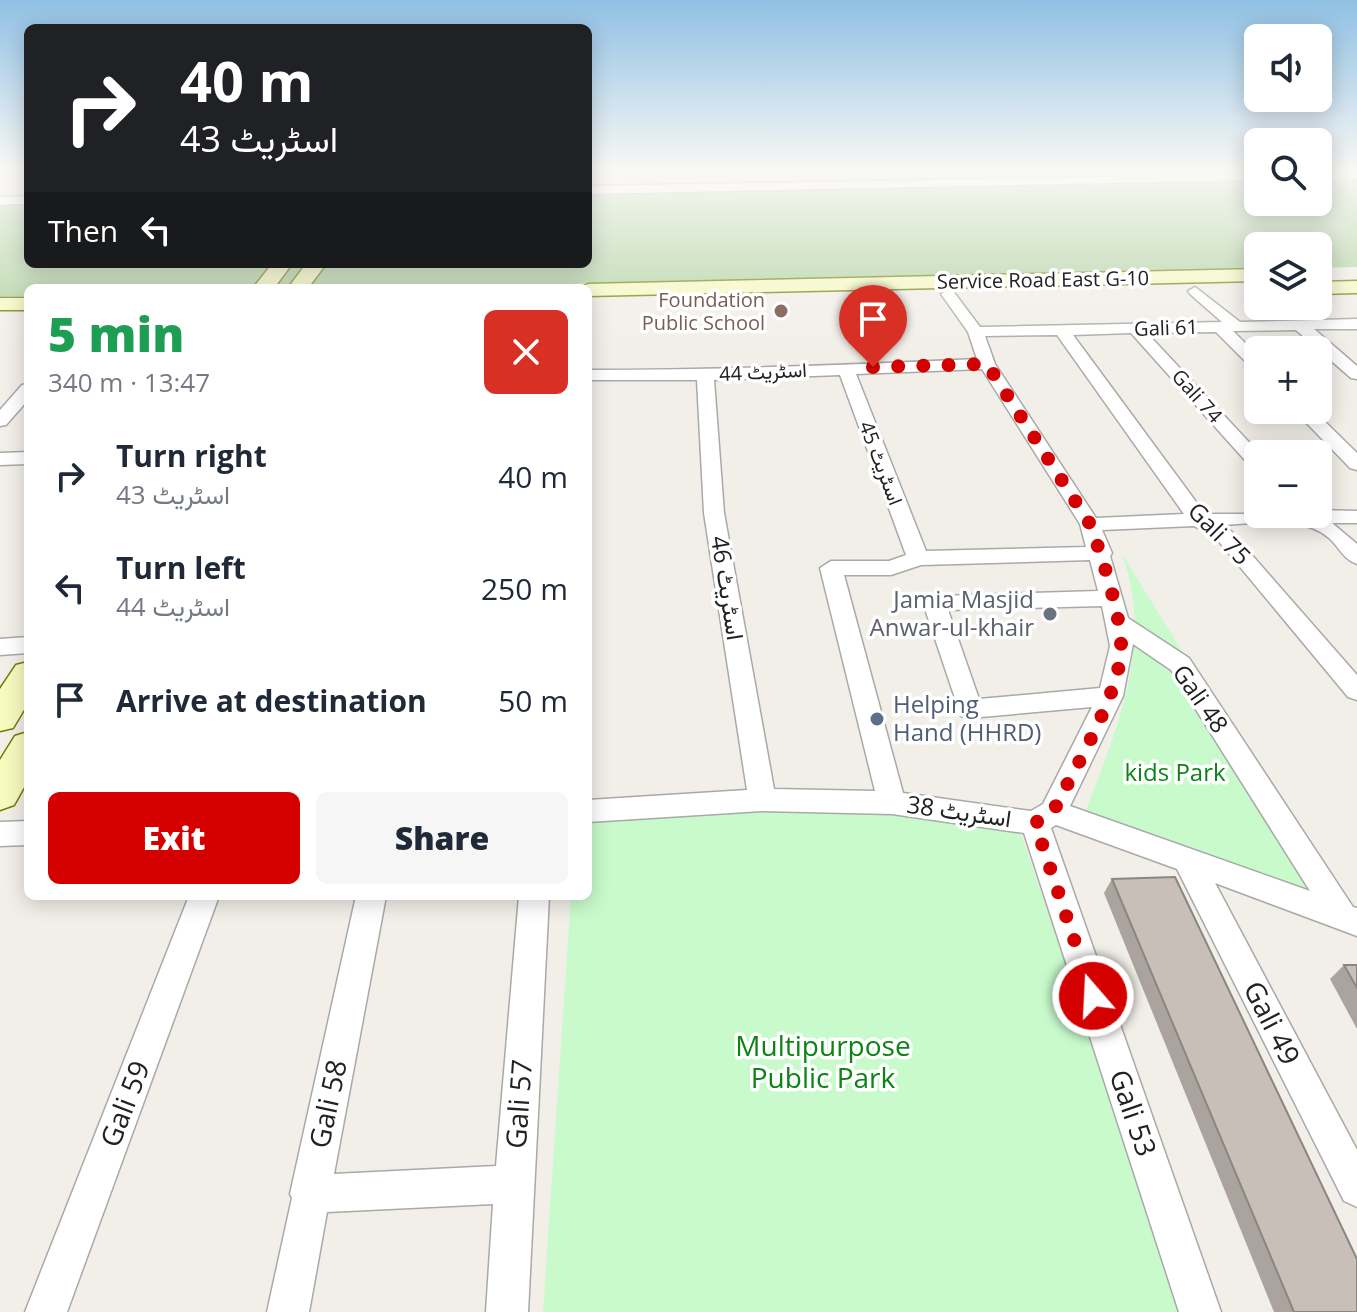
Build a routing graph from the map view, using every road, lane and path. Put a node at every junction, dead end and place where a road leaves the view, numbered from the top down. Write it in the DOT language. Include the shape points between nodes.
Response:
graph roads {
  1 [pos="279,268"];
  2 [pos="1357,273"];
  3 [pos="1244,275"];
  4 [pos="1332,279"];
  5 [pos="266,284"];
  6 [pos="1332,284"];
  7 [pos="1357,287"];
  8 [pos="1244,289"];
  9 [pos="592,290"];
  10 [pos="1195,291"];
  11 [pos="948,294"];
  12 [pos="592,303"];
  13 [pos="0,304"];
  14 [pos="24,304"];
  15 [pos="24,317"];
  16 [pos="0,318"];
  17 [pos="1357,324"];
  18 [pos="1228,326"];
  19 [pos="1301,326"];
  20 [pos="1135,329"];
  21 [pos="1062,331"];
  22 [pos="976,332"];
  23 [pos="1244,347"];
  24 [pos="987,364"];
  25 [pos="845,367"];
  26 [pos="1357,374"];
  27 [pos="592,375"];
  28 [pos="705,375"];
  29 [pos="24,394"];
  30 [pos="0,421"];
  31 [pos="1317,424"];
  32 [pos="1244,448"];
  33 [pos="24,458"];
  34 [pos="0,459"];
  35 [pos="1357,464"];
  36 [pos="1332,516"];
  37 [pos="1357,517"];
  38 [pos="1244,518"];
  39 [pos="1200,521"];
  40 [pos="1090,524"];
  41 [pos="1327,528"];
  42 [pos="1101,553"];
  43 [pos="1357,557"];
  44 [pos="918,558"];
  45 [pos="1114,610"];
  46 [pos="24,645"];
  47 [pos="0,647"];
  48 [pos="24,680"];
  49 [pos="1357,691"];
  50 [pos="1110,696"];
  51 [pos="0,718"];
  52 [pos="24,753"];
  53 [pos="0,794"];
  54 [pos="762,800"];
  55 [pos="892,803"];
  56 [pos="592,811"];
  57 [pos="1044,818"];
  58 [pos="24,833"];
  59 [pos="0,834"];
  60 [pos="1186,858"];
  61 [pos="202,900"];
  62 [pos="370,900"];
  63 [pos="534,900"];
  64 [pos="1349,919"];
  65 [pos="513,1184"];
  66 [pos="1357,1188"];
  67 [pos="309,1194"];
  68 [pos="46,1312"];
  69 [pos="288,1312"];
  70 [pos="507,1312"];
  71 [pos="1200,1312"];
  1 -- 5 [label="main road"];
  2 -- 4 [label="main road"];
  3 -- 9 [label="main road, Service Road East G-10"];
  6 -- 7 [label="main road"];
  8 -- 10 [label="main road, Service Road East G-10"];
  10 -- 11 [label="main road, Service Road East G-10"];
  10 -- 18 [label="street"];
  11 -- 12 [label="main road, Service Road East G-10"];
  11 -- 22 [label="street"];
  13 -- 14 [label="main road"];
  15 -- 16 [label="main road"];
  17 -- 19 [label="street, Gali 61"];
  18 -- 19 [label="street, Gali 61"];
  18 -- 20 [label="street, Gali 61"];
  18 -- 23 [label="street"];
  19 -- 26 [label="street"];
  20 -- 21 [label="street, Gali 61"];
  20 -- 32 [label="street, Gali 74"];
  21 -- 22 [label="street, Gali 61"];
  21 -- 39 [label="street, Gali 75"];
  22 -- 24 [label="street"];
  24 -- 25 [label="street, اسٹریٹ 44"];
  24 -- 40 [label="street"];
  25 -- 28 [label="street, اسٹریٹ 44"];
  25 -- 44 [label="street, اسٹریٹ 45"];
  27 -- 28 [label="street, اسٹریٹ 44"];
  28 -- 54 [label="street, اسٹریٹ 46" via="714,513"];
  29 -- 30 [label="street"];
  31 -- 35 [label="street"];
  33 -- 34 [label="street"];
  36 -- 37 [label="street"];
  38 -- 39 [label="street"];
  39 -- 40 [label="street"];
  39 -- 49 [label="street, Gali 75" via="1223,534"];
  40 -- 42 [label="street"];
  41 -- 43 [label="street"];
  42 -- 44 [label="street"];
  42 -- 45 [label="street"];
  44 -- 55 [label="street" via="891,568 831,568"];
  45 -- 50 [label="street" via="1122,646"];
  45 -- 50 [label="street" via="935,606 970,709"];
  45 -- 64 [label="street, Gali 48" via="1180,664"];
  46 -- 47 [label="street"];
  48 -- 51 [label="main road"];
  50 -- 57 [label="street"];
  52 -- 53 [label="main road"];
  54 -- 55 [label="street, اسٹریٹ 38"];
  54 -- 56 [label="street, اسٹریٹ 38"];
  55 -- 57 [label="street, اسٹریٹ 38"];
  57 -- 60 [label="street, اسٹریٹ 38"];
  57 -- 71 [label="street, Gali 53"];
  58 -- 59 [label="street"];
  60 -- 64 [label="street, اسٹریٹ 38"];
  60 -- 66 [label="street, Gali 49"];
  61 -- 68 [label="street, Gali 59"];
  62 -- 67 [label="street, Gali 58"];
  63 -- 65 [label="street, Gali 57"];
  65 -- 67 [label="street"];
  65 -- 70 [label="street, Gali 57"];
  67 -- 69 [label="street, Gali 58"];
}
